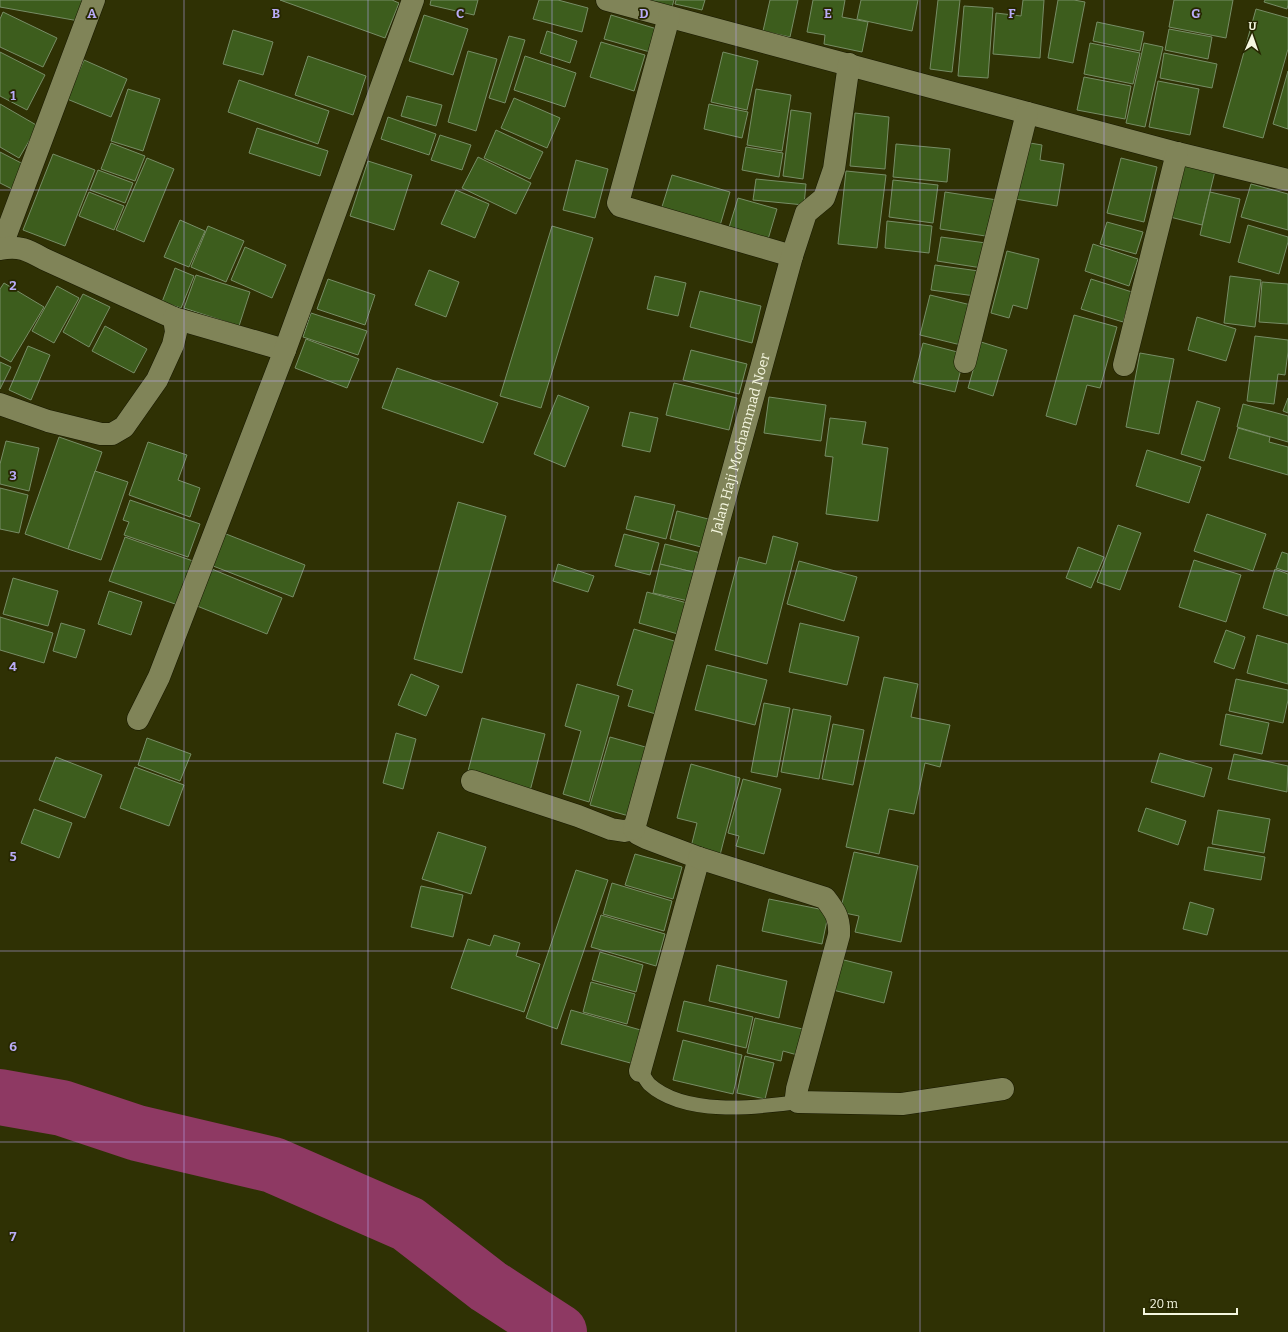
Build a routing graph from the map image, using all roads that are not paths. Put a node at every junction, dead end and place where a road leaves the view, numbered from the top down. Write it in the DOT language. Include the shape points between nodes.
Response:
graph roads {
  1 [pos="94,0"];
  2 [pos="413,0"];
  3 [pos="607,0"];
  4 [pos="669,17"];
  5 [pos="849,64"];
  6 [pos="1027,113"];
  7 [pos="1176,153"];
  8 [pos="1288,180"];
  9 [pos="1,248"];
  10 [pos="792,256"];
  11 [pos="174,318"];
  12 [pos="285,350"];
  13 [pos="965,362"];
  14 [pos="1124,365"];
  15 [pos="0,404"];
  16 [pos="138,719"];
  17 [pos="472,781"];
  18 [pos="634,829"];
  19 [pos="699,858"];
  20 [pos="640,1072"];
  21 [pos="1003,1089"];
  22 [pos="798,1102"];
  1 -- 9 [label="street"];
  2 -- 12 [label="street"];
  3 -- 4 [label="street"];
  4 -- 5 [label="street"];
  4 -- 10 [label="street" via="618,203 620,206"];
  5 -- 6 [label="street"];
  5 -- 10 [label="street, Jalan Haji Mochammad Noer" via="834,169 824,198 806,214"];
  6 -- 7 [label="street"];
  6 -- 13 [label="street"];
  7 -- 8 [label="street"];
  7 -- 14 [label="street"];
  9 -- 11 [label="street" via="26,249"];
  10 -- 18 [label="street, Jalan Haji Mochammad Noer"];
  11 -- 12 [label="street"];
  11 -- 15 [label="street" via="176,332 173,346 157,380 124,427 112,434 101,434 48,421"];
  12 -- 16 [label="street" via="159,677"];
  17 -- 18 [label="street" via="611,829"];
  18 -- 19 [label="street" via="646,838"];
  19 -- 20 [label="street"];
  19 -- 22 [label="street" via="825,898 835,910 840,923 839,934 796,1097"];
  20 -- 22 [label="lane" via="649,1084 664,1094 690,1104 718,1107"];
  21 -- 22 [label="street" via="902,1104"];
}
